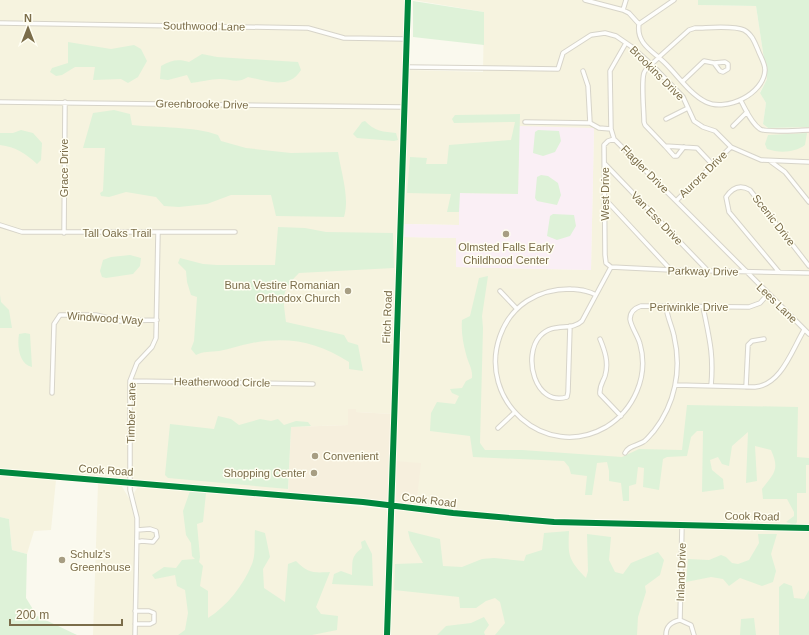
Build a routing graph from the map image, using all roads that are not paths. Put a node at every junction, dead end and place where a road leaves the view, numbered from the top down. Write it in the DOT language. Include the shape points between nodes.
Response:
graph roads {
  1 [pos="408,0"];
  2 [pos="585,0"];
  3 [pos="626,0"];
  4 [pos="674,0"];
  5 [pos="622,10"];
  6 [pos="0,23"];
  7 [pos="639,24"];
  8 [pos="407,40"];
  9 [pos="626,43"];
  10 [pos="659,57"];
  11 [pos="714,63"];
  12 [pos="651,64"];
  13 [pos="406,66"];
  14 [pos="582,71"];
  15 [pos="682,81"];
  16 [pos="741,101"];
  17 [pos="0,102"];
  18 [pos="65,102"];
  19 [pos="404,107"];
  20 [pos="688,108"];
  21 [pos="747,112"];
  22 [pos="666,119"];
  23 [pos="525,122"];
  24 [pos="590,123"];
  25 [pos="733,126"];
  26 [pos="611,129"];
  27 [pos="809,130"];
  28 [pos="614,139"];
  29 [pos="665,146"];
  30 [pos="684,147"];
  31 [pos="731,147"];
  32 [pos="770,161"];
  33 [pos="809,162"];
  34 [pos="606,164"];
  35 [pos="712,164"];
  36 [pos="606,200"];
  37 [pos="676,200"];
  38 [pos="809,202"];
  39 [pos="0,225"];
  40 [pos="235,232"];
  41 [pos="64,233"];
  42 [pos="158,233"];
  43 [pos="809,266"];
  44 [pos="611,267"];
  45 [pos="671,270"];
  46 [pos="708,271"];
  47 [pos="745,272"];
  48 [pos="779,272"];
  49 [pos="809,272"];
  50 [pos="500,291"];
  51 [pos="768,294"];
  52 [pos="596,295"];
  53 [pos="666,306"];
  54 [pos="703,306"];
  55 [pos="517,309"];
  56 [pos="157,320"];
  57 [pos="570,326"];
  58 [pos="804,330"];
  59 [pos="809,334"];
  60 [pos="600,339"];
  61 [pos="764,339"];
  62 [pos="130,381"];
  63 [pos="314,384"];
  64 [pos="676,385"];
  65 [pos="711,386"];
  66 [pos="746,387"];
  67 [pos="52,392"];
  68 [pos="514,413"];
  69 [pos="621,416"];
  70 [pos="498,428"];
  71 [pos="626,453"];
  72 [pos="0,472"];
  73 [pos="130,482"];
  74 [pos="390,505"];
  75 [pos="682,525"];
  76 [pos="809,528"];
  77 [pos="138,530"];
  78 [pos="138,542"];
  79 [pos="135,611"];
  80 [pos="680,620"];
  81 [pos="135,624"];
  82 [pos="135,635"];
  83 [pos="387,635"];
  84 [pos="666,635"];
  85 [pos="694,635"];
  1 -- 8 [label="street, Fitch Road"];
  2 -- 5 [label="street"];
  3 -- 5 [label="street"];
  4 -- 7 [label="street"];
  5 -- 7 [label="street" via="629,13"];
  6 -- 8 [label="street, Southwood Lane" via="308,28 344,38"];
  7 -- 10 [label="street" via="640,40"];
  8 -- 13 [label="street, Fitch Road"];
  9 -- 12 [label="street, Brookins Drive"];
  9 -- 13 [label="street, Brookins Drive" via="610,34 591,35 563,53 558,69"];
  9 -- 26 [label="street, Flagler Drive" via="610,71"];
  10 -- 12 [label="street"];
  10 -- 15 [label="street"];
  10 -- 16 [label="street" via="689,30 695,28 746,31 754,41 765,69 762,81"];
  11 -- 15 [label="street" via="704,61"];
  12 -- 20 [label="street, Brookins Drive" via="683,97"];
  12 -- 29 [label="street" via="644,74 644,122"];
  13 -- 19 [label="street, Fitch Road"];
  14 -- 24 [label="street" via="588,86"];
  15 -- 16 [label="street" via="707,103 722,105"];
  16 -- 21 [label="street"];
  17 -- 18 [label="street, Greenbrooke Drive"];
  18 -- 19 [label="street, Greenbrooke Drive"];
  18 -- 41 [label="street, Grace Drive"];
  19 -- 74 [label="street, Fitch Road"];
  20 -- 22 [label="street"];
  20 -- 31 [label="street, Brookins Drive" via="694,121 715,131"];
  21 -- 25 [label="street"];
  21 -- 27 [label="street" via="756,125 766,132"];
  23 -- 24 [label="street"];
  24 -- 26 [label="street" via="599,128"];
  26 -- 28 [label="street, Flagler Drive"];
  28 -- 34 [label="street, West Drive" via="605,142"];
  28 -- 37 [label="street, Flagler Drive"];
  29 -- 30 [label="street"];
  29 -- 30 [label="street" via="674,156 677,156"];
  30 -- 35 [label="street" via="696,148"];
  31 -- 32 [label="street, Brookins Drive" via="760,160"];
  31 -- 35 [label="street, Aurora Drive"];
  32 -- 33 [label="street, Brookins Drive"];
  32 -- 38 [label="street" via="785,172"];
  34 -- 36 [label="street, West Drive"];
  34 -- 46 [label="street, Van Ess Drive"];
  35 -- 37 [label="street, Aurora Drive"];
  36 -- 44 [label="street, West Drive" via="605,255 606,263"];
  36 -- 45 [label="street"];
  37 -- 47 [label="street, Flagler Drive"];
  39 -- 41 [label="street, Tall Oaks Trail" via="22,232"];
  40 -- 42 [label="street, Tall Oaks Trail"];
  41 -- 42 [label="street, Tall Oaks Trail"];
  42 -- 56 [label="street, Timber Lane"];
  43 -- 48 [label="street, Scenic Drive" via="750,190 742,187 732,189 726,198 729,212"];
  44 -- 45 [label="street, Parkway Drive"];
  44 -- 52 [label="street"];
  45 -- 46 [label="street, Parkway Drive"];
  46 -- 47 [label="street, Parkway Drive"];
  47 -- 48 [label="street, Parkway Drive"];
  47 -- 51 [label="street, Lees Lane"];
  48 -- 49 [label="street, Parkway Drive"];
  50 -- 55 [label="street"];
  51 -- 54 [label="street, Periwinkle Drive" via="760,303 749,307"];
  51 -- 58 [label="street, Lees Lane"];
  52 -- 55 [label="street, Periwinkle Drive" via="584,290 549,291 532,297"];
  52 -- 57 [label="street" via="582,321"];
  53 -- 54 [label="street, Periwinkle Drive"];
  53 -- 64 [label="street" via="677,350"];
  53 -- 69 [label="street, Periwinkle Drive" via="639,307 631,314 630,322 642,351 642,372 635,396"];
  54 -- 65 [label="street" via="711,343"];
  55 -- 68 [label="street, Periwinkle Drive" via="501,331 496,356 498,382"];
  56 -- 62 [label="street, Timber Lane" via="156,338 152,347 136,363"];
  56 -- 67 [label="street, Windwood Way" via="120,321 96,315 60,315 54,324"];
  57 -- 57 [label="street" via="552,328 541,335 534,347 533,374 543,390 556,397 567,396"];
  58 -- 59 [label="street, Lees Lane"];
  58 -- 66 [label="street" via="774,379 763,386"];
  60 -- 69 [label="street" via="607,366 600,394"];
  61 -- 66 [label="street" via="752,341 748,345"];
  62 -- 63 [label="street, Heatherwood Circle"];
  62 -- 73 [label="street, Timber Lane"];
  64 -- 65 [label="street"];
  64 -- 71 [label="street" via="669,405 654,430 646,440 630,447"];
  65 -- 66 [label="street"];
  68 -- 69 [label="street, Periwinkle Drive" via="538,430 566,437 587,435"];
  68 -- 70 [label="street"];
  72 -- 73 [label="street, Cook Road"];
  73 -- 74 [label="street, Cook Road"];
  73 -- 77 [label="street, Timber Lane"];
  74 -- 75 [label="street, Cook Road" via="554,522"];
  74 -- 83 [label="street, Fitch Road"];
  75 -- 76 [label="street, Cook Road"];
  75 -- 80 [label="street, Inland Drive"];
  77 -- 78 [label="street, Timber Lane"];
  77 -- 78 [label="street" via="153,529 157,537 153,542"];
  78 -- 79 [label="street, Timber Lane"];
  79 -- 81 [label="street, Timber Lane"];
  79 -- 81 [label="street" via="149,611 154,613 155,618 150,624"];
  80 -- 84 [label="street" via="668,626"];
  80 -- 85 [label="street" via="691,625"];
  81 -- 82 [label="street, Timber Lane"];
}
